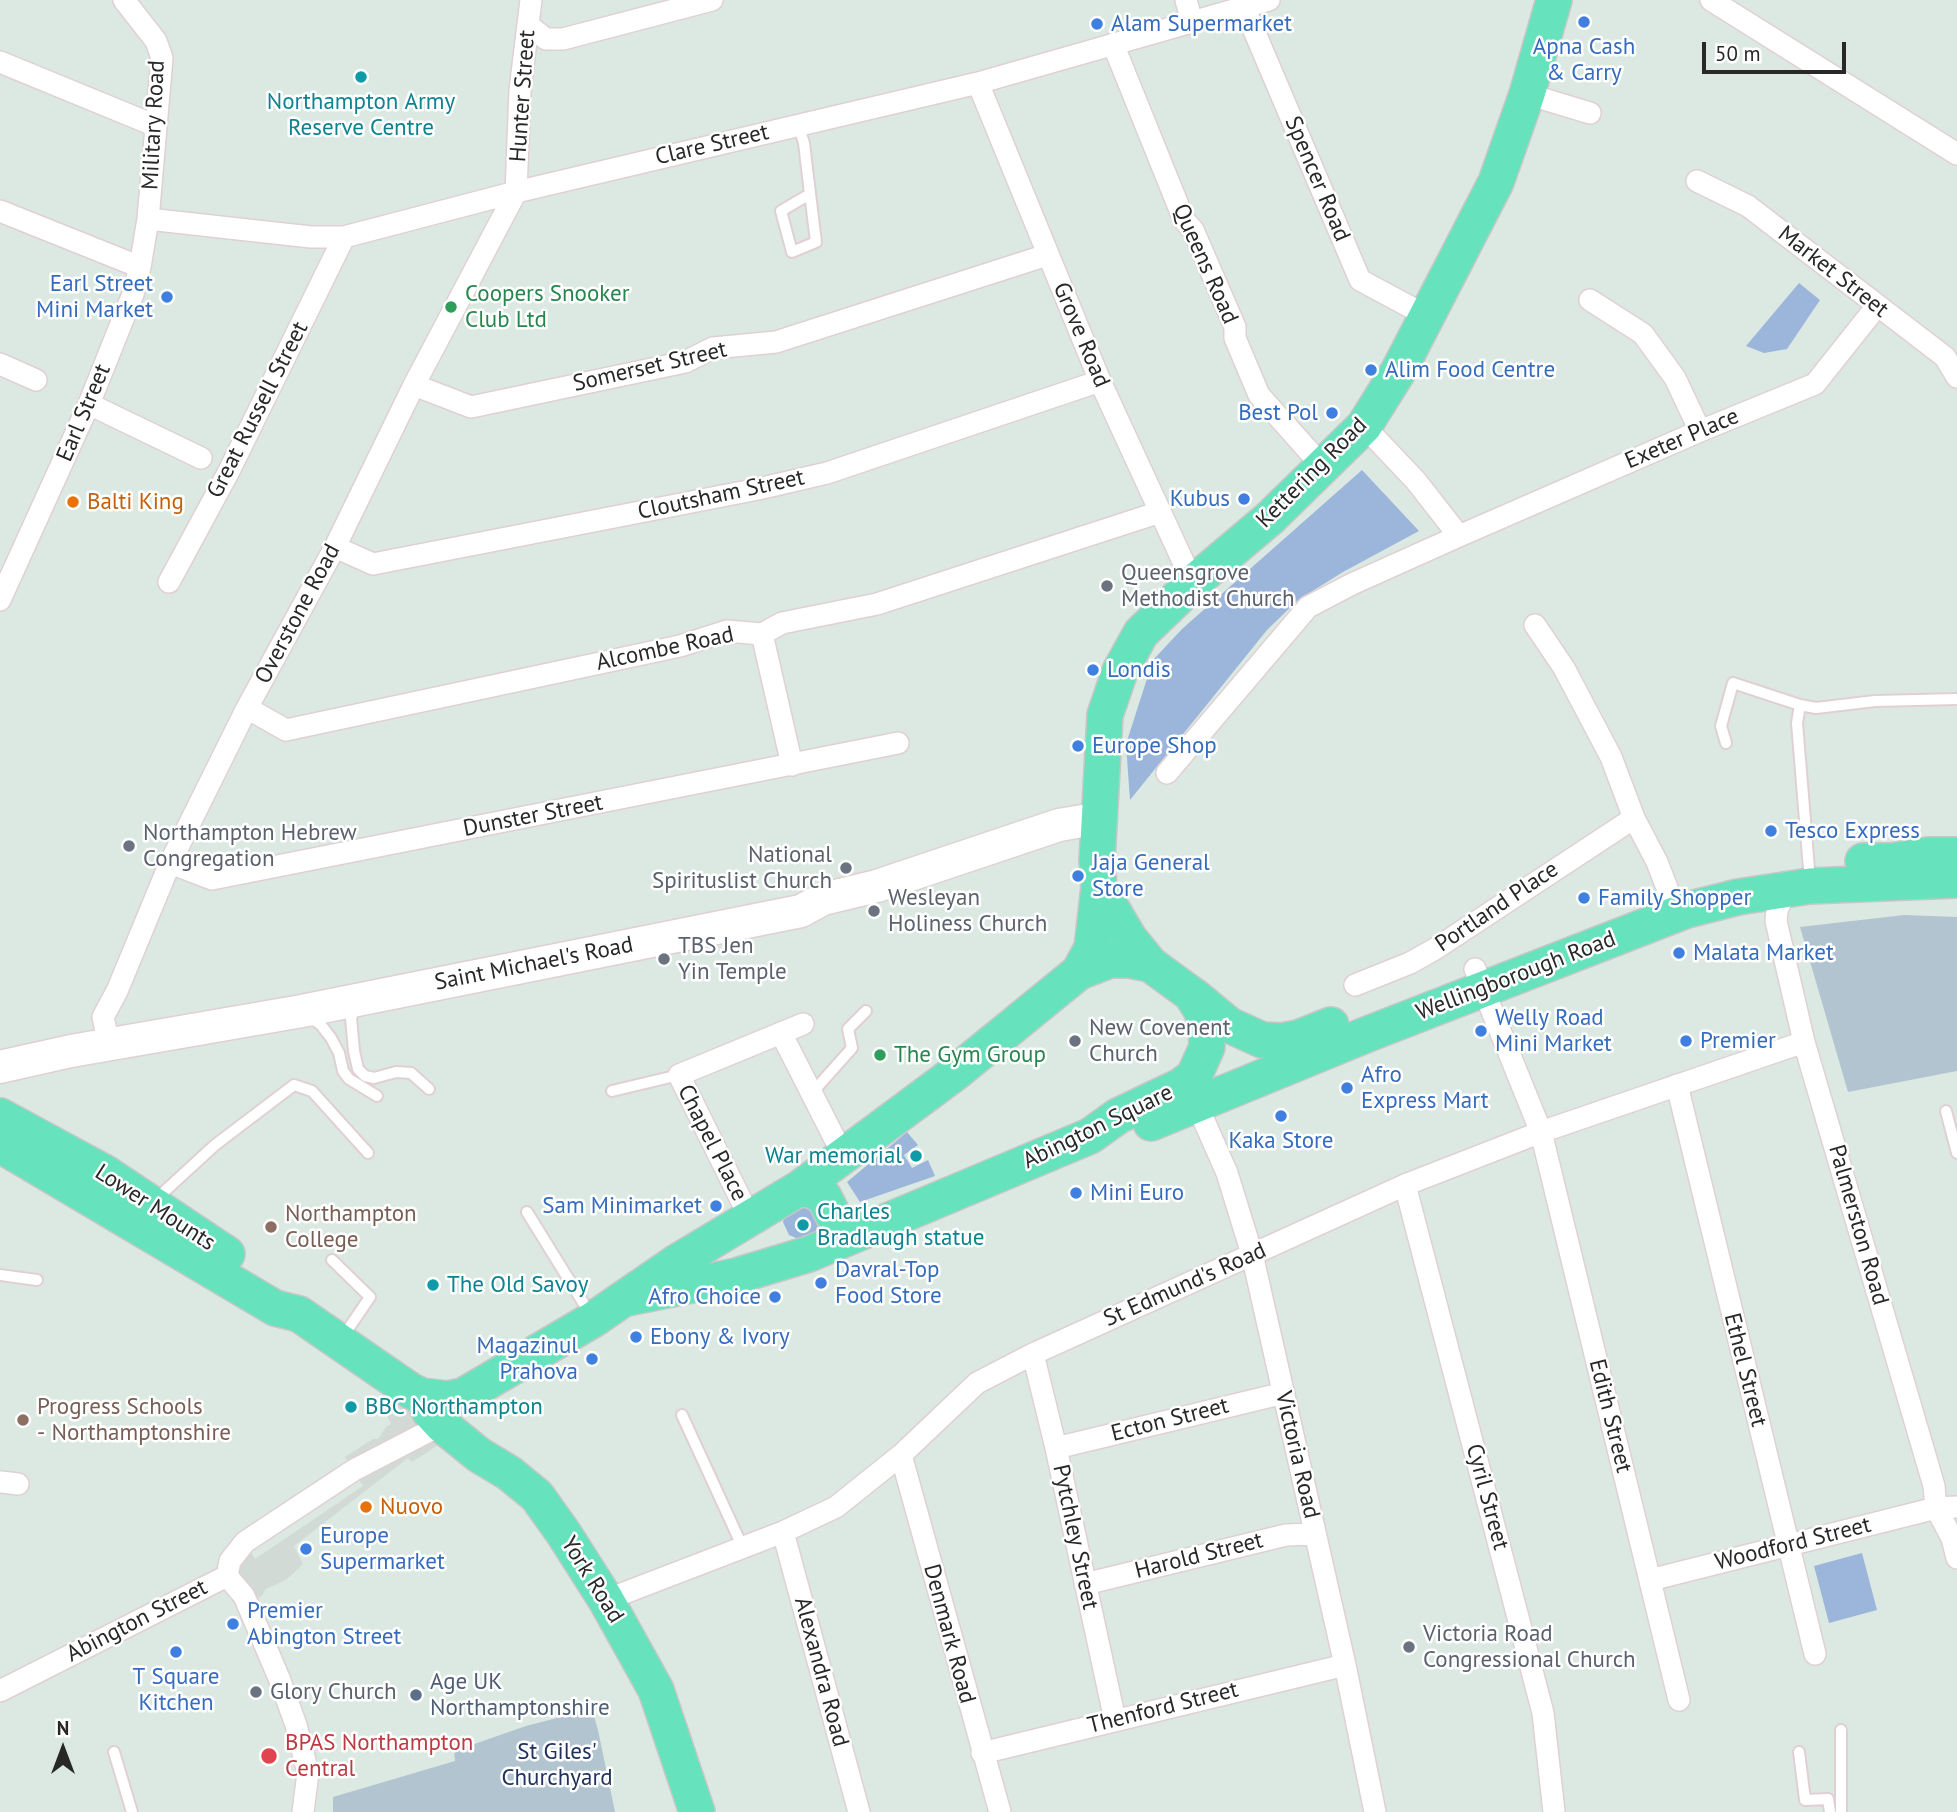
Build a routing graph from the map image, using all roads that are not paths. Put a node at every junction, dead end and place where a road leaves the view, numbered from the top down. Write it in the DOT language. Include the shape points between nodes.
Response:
graph roads {
  1 [pos="124,0"];
  2 [pos="531,0"];
  3 [pos="712,0"];
  4 [pos="1186,0"];
  5 [pos="1269,0"];
  6 [pos="1555,0"];
  7 [pos="1711,0"];
  8 [pos="1244,7"];
  9 [pos="1192,22"];
  10 [pos="528,25"];
  11 [pos="1113,44"];
  12 [pos="0,62"];
  13 [pos="978,83"];
  14 [pos="1527,94"];
  15 [pos="1590,113"];
  16 [pos="798,125"];
  17 [pos="156,126"];
  18 [pos="1957,154"];
  19 [pos="1697,181"];
  20 [pos="516,192"];
  21 [pos="810,194"];
  22 [pos="0,211"];
  23 [pos="148,219"];
  24 [pos="344,237"];
  25 [pos="1047,255"];
  26 [pos="139,267"];
  27 [pos="1590,300"];
  28 [pos="1877,306"];
  29 [pos="1427,316"];
  30 [pos="0,363"];
  31 [pos="1957,377"];
  32 [pos="36,380"];
  33 [pos="1100,381"];
  34 [pos="414,385"];
  35 [pos="89,404"];
  36 [pos="1364,426"];
  37 [pos="1700,431"];
  38 [pos="201,458"];
  39 [pos="1323,467"];
  40 [pos="1160,512"];
  41 [pos="1459,536"];
  42 [pos="335,547"];
  43 [pos="169,582"];
  44 [pos="1193,583"];
  45 [pos="0,600"];
  46 [pos="1535,625"];
  47 [pos="762,634"];
  48 [pos="1957,699"];
  49 [pos="1800,705"];
  50 [pos="247,708"];
  51 [pos="898,743"];
  52 [pos="1726,743"];
  53 [pos="792,765"];
  54 [pos="1167,773"];
  55 [pos="1100,818"];
  56 [pos="1633,818"];
  57 [pos="1957,855"];
  58 [pos="170,863"];
  59 [pos="1957,867"];
  60 [pos="1905,872"];
  61 [pos="1802,879"];
  62 [pos="1957,880"];
  63 [pos="1099,887"];
  64 [pos="1673,904"];
  65 [pos="1957,905"];
  66 [pos="1150,964"];
  67 [pos="1079,972"];
  68 [pos="1479,979"];
  69 [pos="1191,994"];
  70 [pos="358,1000"];
  71 [pos="1357,1000"];
  72 [pos="302,1011"];
  73 [pos="866,1012"];
  74 [pos="803,1024"];
  75 [pos="781,1033"];
  76 [pos="1804,1042"];
  77 [pos="109,1044"];
  78 [pos="2,1068"];
  79 [pos="679,1075"];
  80 [pos="1677,1086"];
  81 [pos="429,1089"];
  82 [pos="612,1091"];
  83 [pos="812,1093"];
  84 [pos="377,1096"];
  85 [pos="1197,1105"];
  86 [pos="1947,1111"];
  87 [pos="0,1116"];
  88 [pos="1541,1132"];
  89 [pos="1090,1136"];
  90 [pos="8,1152"];
  91 [pos="368,1153"];
  92 [pos="1957,1153"];
  93 [pos="844,1157"];
  94 [pos="1405,1185"];
  95 [pos="800,1188"];
  96 [pos="527,1212"];
  97 [pos="759,1213"];
  98 [pos="146,1215"];
  99 [pos="825,1247"];
  100 [pos="1252,1254"];
  101 [pos="332,1260"];
  102 [pos="0,1275"];
  103 [pos="37,1280"];
  104 [pos="623,1299"];
  105 [pos="594,1319"];
  106 [pos="339,1342"];
  107 [pos="1033,1354"];
  108 [pos="476,1389"];
  109 [pos="1284,1393"];
  110 [pos="422,1396"];
  111 [pos="682,1415"];
  112 [pos="437,1427"];
  113 [pos="1056,1448"];
  114 [pos="901,1455"];
  115 [pos="509,1473"];
  116 [pos="1947,1507"];
  117 [pos="783,1532"];
  118 [pos="1315,1534"];
  119 [pos="1787,1546"];
  120 [pos="743,1548"];
  121 [pos="1957,1558"];
  122 [pos="227,1576"];
  123 [pos="1650,1580"];
  124 [pos="1085,1584"];
  125 [pos="606,1600"];
  126 [pos="1815,1654"];
  127 [pos="1345,1665"];
  128 [pos="0,1691"];
  129 [pos="1679,1700"];
  130 [pos="1115,1720"];
  131 [pos="1842,1730"];
  132 [pos="114,1752"];
  133 [pos="1799,1752"];
  134 [pos="982,1753"];
  135 [pos="132,1812"];
  136 [pos="303,1812"];
  137 [pos="697,1812"];
  138 [pos="859,1812"];
  139 [pos="1000,1812"];
  140 [pos="1375,1812"];
  141 [pos="1554,1812"];
  142 [pos="1830,1812"];
  143 [pos="1841,1812"];
  1 -- 17 [label="street, Military Road" via="156,41 162,58"];
  2 -- 10 [label="street, Hunter Street"];
  3 -- 10 [label="street" via="563,39 546,39"];
  4 -- 9 [label="street"];
  5 -- 8 [label="street, Clare Street"];
  6 -- 14 [label="main road, Kettering Road"];
  7 -- 18 [label="street"];
  8 -- 9 [label="street, Clare Street"];
  8 -- 29 [label="street, Spencer Road" via="1360,280"];
  9 -- 11 [label="street, Clare Street"];
  10 -- 20 [label="street, Hunter Street"];
  11 -- 13 [label="street, Clare Street"];
  11 -- 39 [label="street, Queens Road" via="1184,220 1193,230 1235,327 1235,338 1259,395"];
  12 -- 17 [label="street"];
  13 -- 16 [label="street, Clare Street"];
  13 -- 25 [label="street, Grove Road"];
  14 -- 15 [label="street"];
  14 -- 29 [label="main road, Kettering Road" via="1496,182"];
  16 -- 20 [label="street, Clare Street"];
  16 -- 21 [label="lane"];
  17 -- 23 [label="street, Military Road"];
  19 -- 28 [label="street, Market Street" via="1748,206"];
  20 -- 24 [label="street, Clare Street"];
  20 -- 34 [label="street, Overstone Road"];
  21 -- 21 [label="lane" via="816,242 792,252 781,211"];
  22 -- 26 [label="street"];
  23 -- 24 [label="street, Clare Street"];
  23 -- 26 [label="street, Earl Street"];
  24 -- 43 [label="street, Great Russell Street"];
  25 -- 33 [label="street, Grove Road"];
  25 -- 34 [label="street, Somerset Street" via="776,342 713,348 685,362 471,407"];
  26 -- 35 [label="street, Earl Street"];
  27 -- 37 [label="street" via="1643,334 1675,378"];
  28 -- 31 [label="street, Market Street" via="1945,357"];
  28 -- 37 [label="street, Exeter Place" via="1815,384"];
  29 -- 36 [label="main road, Kettering Road"];
  30 -- 32 [label="street"];
  33 -- 40 [label="street, Grove Road"];
  33 -- 42 [label="street, Cloutsham Street" via="827,473 758,489 373,564"];
  34 -- 42 [label="street, Overstone Road"];
  35 -- 38 [label="street"];
  35 -- 45 [label="street, Earl Street"];
  36 -- 39 [label="main road, Kettering Road"];
  36 -- 41 [label="street"];
  37 -- 41 [label="street, Exeter Place"];
  39 -- 44 [label="main road, Kettering Road"];
  40 -- 44 [label="street, Grove Road"];
  40 -- 47 [label="street, Alcombe Road" via="877,604 782,623"];
  41 -- 54 [label="street, Exeter Place" via="1308,607"];
  42 -- 50 [label="street, Overstone Road"];
  44 -- 55 [label="main road, Kettering Road" via="1140,633 1120,671 1105,715"];
  46 -- 56 [label="street" via="1564,668 1611,757"];
  47 -- 50 [label="street, Alcombe Road" via="727,631 680,646 286,730"];
  47 -- 53 [label="street"];
  48 -- 49 [label="lane" via="1816,708"];
  49 -- 52 [label="lane" via="1733,684 1721,726"];
  49 -- 61 [label="lane"];
  50 -- 58 [label="street, Overstone Road"];
  51 -- 53 [label="street, Dunster Street"];
  53 -- 58 [label="street, Dunster Street" via="212,879"];
  55 -- 63 [label="main road, Kettering Road"];
  55 -- 70 [label="street, Saint Michael's Road" via="1059,825 877,886 823,899 802,911"];
  56 -- 64 [label="street"];
  56 -- 71 [label="street, Portland Place"];
  57 -- 60 [label="main road, Wellingborough Road" via="1928,855"];
  58 -- 77 [label="street, Overstone Road" via="103,1017"];
  59 -- 60 [label="main road, Wellingborough Road"];
  60 -- 61 [label="main road, Wellingborough Road"];
  60 -- 62 [label="main road, Wellingborough Road"];
  60 -- 65 [label="main road"];
  61 -- 64 [label="main road, Wellingborough Road" via="1740,874"];
  61 -- 76 [label="street, Palmerston Road" via="1777,911 1776,920"];
  63 -- 66 [label="main road"];
  63 -- 67 [label="main road, Kettering Road" via="1092,948"];
  64 -- 68 [label="main road, Wellingborough Road"];
  66 -- 67 [label="main road, Abington Square" via="1110,960"];
  66 -- 69 [label="main road, Abington Square"];
  67 -- 93 [label="main road, Abington Square"];
  68 -- 71 [label="main road, Wellingborough Road"];
  68 -- 85 [label="main road, Wellingborough Road"];
  68 -- 88 [label="street, Edith Street"];
  69 -- 71 [label="main road, Wellingborough Road" via="1229,1025 1262,1040 1282,1041 1298,1038"];
  69 -- 89 [label="main road, Abington Square" via="1206,1021 1208,1035 1194,1076"];
  70 -- 72 [label="street, Saint Michael's Road"];
  70 -- 81 [label="lane" via="351,1018 358,1069 374,1078 411,1073"];
  72 -- 77 [label="street, Saint Michael's Road"];
  72 -- 84 [label="lane" via="331,1038 349,1079"];
  73 -- 83 [label="lane" via="848,1029 852,1048"];
  74 -- 75 [label="street, Chapel Place"];
  75 -- 79 [label="street, Chapel Place"];
  75 -- 83 [label="street"];
  76 -- 80 [label="street, St Edmund's Road"];
  76 -- 116 [label="street, Palmerston Road" via="1934,1486"];
  77 -- 78 [label="street, Saint Michael's Road"];
  79 -- 82 [label="lane"];
  79 -- 97 [label="street, Chapel Place"];
  80 -- 88 [label="street, St Edmund's Road"];
  80 -- 119 [label="street, Ethel Street"];
  83 -- 93 [label="street"];
  85 -- 89 [label="main road, Wellingborough Road" via="1126,1132"];
  85 -- 100 [label="street, Victoria Road" via="1227,1173"];
  86 -- 92 [label="lane"];
  87 -- 98 [label="main road, Lower Mounts" via="107,1174"];
  88 -- 94 [label="street, St Edmund's Road"];
  88 -- 123 [label="street, Edith Street"];
  89 -- 99 [label="main road, Abington Square"];
  90 -- 98 [label="main road, Lower Mounts"];
  91 -- 98 [label="lane" via="312,1091 294,1085 215,1145"];
  93 -- 95 [label="main road, Abington Square"];
  94 -- 100 [label="street, St Edmund's Road"];
  94 -- 141 [label="street, Cyril Street" via="1543,1713"];
  95 -- 97 [label="main road, Abington Square"];
  95 -- 99 [label="main road" via="824,1197 837,1223"];
  96 -- 105 [label="lane"];
  97 -- 99 [label="main road" via="771,1221 784,1242"];
  97 -- 104 [label="main road, Abington Square"];
  98 -- 106 [label="main road, Lower Mounts" via="275,1308 299,1314"];
  99 -- 104 [label="main road, Abington Square" via="736,1276"];
  100 -- 107 [label="street, St Edmund's Road"];
  100 -- 109 [label="street, Victoria Road"];
  101 -- 106 [label="lane" via="370,1297"];
  102 -- 103 [label="lane"];
  104 -- 105 [label="main road, Abington Square"];
  105 -- 108 [label="main road, Abington Square"];
  106 -- 110 [label="main road, Lower Mounts"];
  107 -- 113 [label="street, Pytchley Street"];
  107 -- 114 [label="street, St Edmund's Road" via="977,1383"];
  108 -- 110 [label="main road, Abington Square" via="448,1399"];
  108 -- 115 [label="main road" via="481,1428"];
  109 -- 113 [label="street, Ecton Street"];
  109 -- 118 [label="street, Victoria Road"];
  110 -- 115 [label="main road, York Road" via="442,1424"];
  111 -- 120 [label="lane"];
  112 -- 122 [label="street, Abington Street" via="354,1470 246,1542 230,1561"];
  113 -- 124 [label="street, Pytchley Street"];
  114 -- 117 [label="street, St Edmund's Road" via="836,1507"];
  114 -- 134 [label="street, Denmark Road"];
  115 -- 125 [label="main road, York Road" via="547,1508"];
  116 -- 119 [label="street, Woodford Street"];
  116 -- 121 [label="street, Palmerston Road"];
  117 -- 120 [label="street, St Edmund's Road"];
  117 -- 138 [label="street, Alexandra Road"];
  118 -- 124 [label="street, Harold Street" via="1286,1535"];
  118 -- 127 [label="street, Victoria Road"];
  119 -- 123 [label="street, Woodford Street"];
  119 -- 126 [label="street, Ethel Street"];
  120 -- 125 [label="street, St Edmund's Road"];
  122 -- 128 [label="street, Abington Street"];
  122 -- 136 [label="street" via="244,1596 296,1725 308,1773"];
  123 -- 129 [label="street, Edith Street"];
  124 -- 130 [label="street, Pytchley Street"];
  125 -- 137 [label="main road, York Road" via="656,1690"];
  127 -- 130 [label="street, Thenford Street"];
  127 -- 140 [label="street, Victoria Road"];
  130 -- 134 [label="street, Thenford Street"];
  131 -- 143 [label="lane"];
  132 -- 135 [label="lane"];
  133 -- 142 [label="lane" via="1805,1800 1828,1799"];
  134 -- 139 [label="street, Denmark Road"];
}
